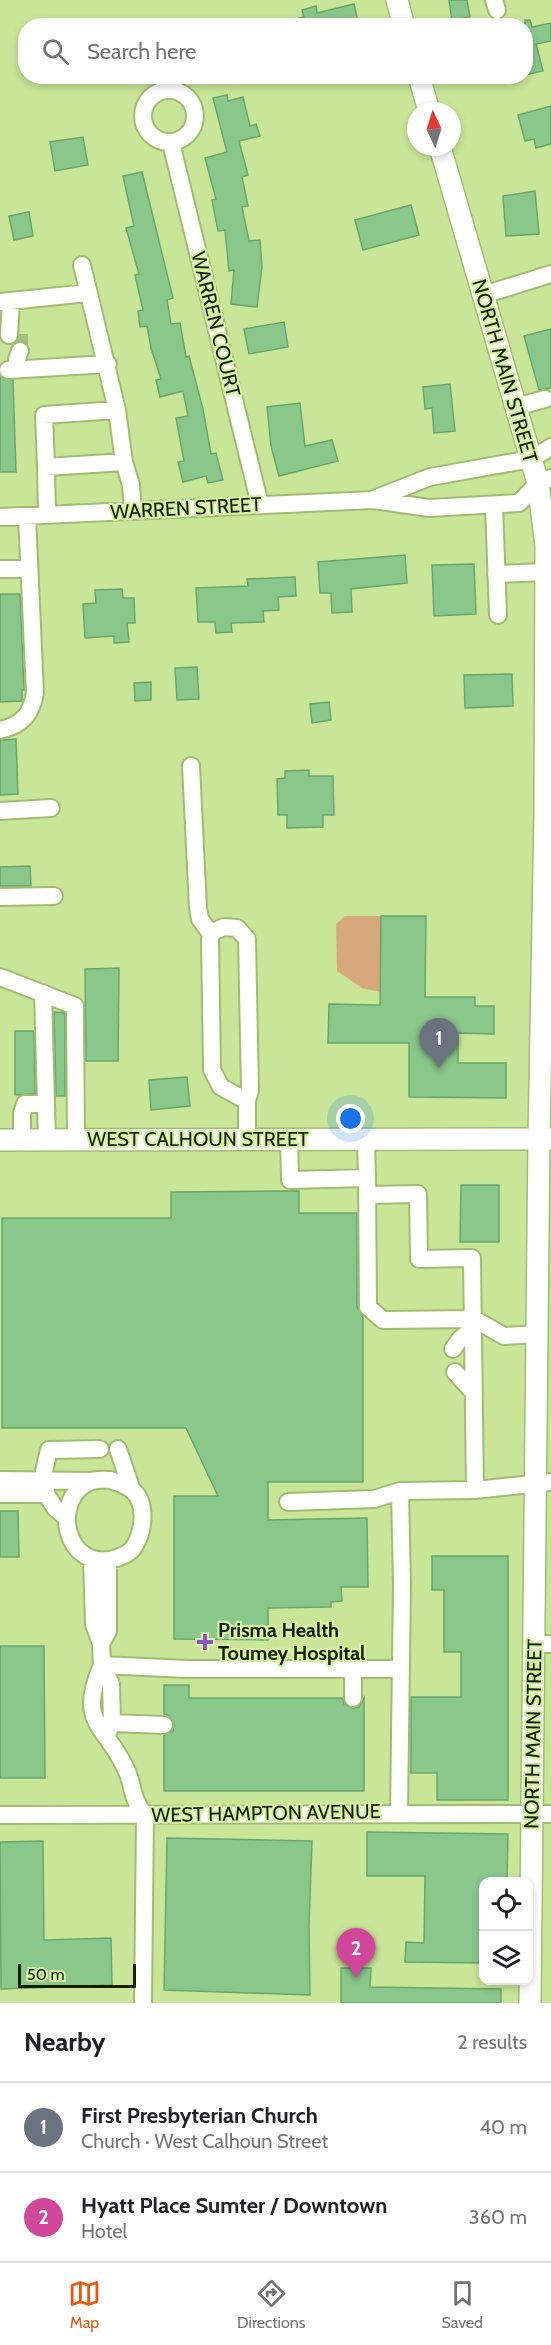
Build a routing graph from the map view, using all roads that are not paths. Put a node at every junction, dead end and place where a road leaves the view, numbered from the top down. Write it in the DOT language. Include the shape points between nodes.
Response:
graph roads {
  1 [pos="397,0"];
  2 [pos="402,18"];
  3 [pos="421,84"];
  4 [pos="426,102"];
  5 [pos="171,142"];
  6 [pos="443,156"];
  7 [pos="82,265"];
  8 [pos="551,274"];
  9 [pos="87,293"];
  10 [pos="483,295"];
  11 [pos="7,306"];
  12 [pos="108,364"];
  13 [pos="545,399"];
  14 [pos="515,407"];
  15 [pos="117,410"];
  16 [pos="551,447"];
  17 [pos="531,459"];
  18 [pos="124,462"];
  19 [pos="46,467"];
  20 [pos="544,480"];
  21 [pos="373,500"];
  22 [pos="260,505"];
  23 [pos="494,505"];
  24 [pos="133,511"];
  25 [pos="47,515"];
  26 [pos="27,516"];
  27 [pos="0,517"];
  28 [pos="0,569"];
  29 [pos="29,569"];
  30 [pos="546,572"];
  31 [pos="496,574"];
  32 [pos="498,615"];
  33 [pos="0,730"];
  34 [pos="548,754"];
  35 [pos="191,766"];
  36 [pos="51,808"];
  37 [pos="0,810"];
  38 [pos="548,818"];
  39 [pos="54,896"];
  40 [pos="0,897"];
  41 [pos="211,934"];
  42 [pos="546,962"];
  43 [pos="0,976"];
  44 [pos="43,993"];
  45 [pos="247,1101"];
  46 [pos="46,1104"];
  47 [pos="289,1138"];
  48 [pos="366,1138"];
  49 [pos="248,1139"];
  50 [pos="545,1139"];
  51 [pos="0,1140"];
  52 [pos="22,1140"];
  53 [pos="47,1140"];
  54 [pos="76,1140"];
  55 [pos="367,1178"];
  56 [pos="367,1195"];
  57 [pos="545,1287"];
  58 [pos="474,1323"];
  59 [pos="538,1334"];
  60 [pos="453,1349"];
  61 [pos="455,1372"];
  62 [pos="474,1392"];
  63 [pos="544,1411"];
  64 [pos="100,1449"];
  65 [pos="118,1449"];
  66 [pos="0,1480"];
  67 [pos="92,1481"];
  68 [pos="543,1482"];
  69 [pos="46,1487"];
  70 [pos="132,1490"];
  71 [pos="475,1490"];
  72 [pos="400,1491"];
  73 [pos="0,1494"];
  74 [pos="288,1502"];
  75 [pos="66,1517"];
  76 [pos="100,1560"];
  77 [pos="542,1644"];
  78 [pos="102,1665"];
  79 [pos="400,1669"];
  80 [pos="353,1670"];
  81 [pos="353,1698"];
  82 [pos="164,1725"];
  83 [pos="109,1730"];
  84 [pos="399,1812"];
  85 [pos="541,1813"];
  86 [pos="0,1815"];
  87 [pos="145,1815"];
  88 [pos="142,2003"];
  89 [pos="530,2003"];
  1 -- 2 [label="main road"];
  3 -- 4 [label="main road"];
  5 -- 22 [label="street, WARREN COURT"];
  6 -- 10 [label="main road, NORTH MAIN STREET"];
  7 -- 9 [label="street"];
  8 -- 10 [label="street"];
  9 -- 11 [label="street"];
  9 -- 12 [label="street"];
  10 -- 14 [label="main road, NORTH MAIN STREET"];
  11 -- 12 [label="street" via="14,353"];
  12 -- 15 [label="street"];
  13 -- 14 [label="street"];
  14 -- 17 [label="main road, NORTH MAIN STREET"];
  15 -- 18 [label="street"];
  15 -- 19 [label="street" via="44,415"];
  16 -- 17 [label="street"];
  17 -- 20 [label="main road, NORTH MAIN STREET"];
  17 -- 21 [label="street, WARREN STREET" via="430,477"];
  18 -- 19 [label="street"];
  18 -- 24 [label="street"];
  19 -- 25 [label="street"];
  20 -- 23 [label="street, WARREN STREET" via="519,503"];
  20 -- 30 [label="main road, NORTH MAIN STREET"];
  21 -- 22 [label="street, WARREN STREET"];
  21 -- 23 [label="street, WARREN STREET" via="429,508"];
  22 -- 24 [label="street, WARREN STREET"];
  23 -- 31 [label="street"];
  24 -- 25 [label="street, WARREN STREET"];
  25 -- 26 [label="street, WARREN STREET"];
  26 -- 27 [label="street, WARREN STREET"];
  26 -- 29 [label="street"];
  28 -- 29 [label="street"];
  29 -- 33 [label="street" via="33,705 27,718"];
  30 -- 31 [label="street"];
  30 -- 34 [label="main road, NORTH MAIN STREET"];
  31 -- 32 [label="street"];
  34 -- 38 [label="main road, NORTH MAIN STREET"];
  35 -- 41 [label="street" via="198,908 200,919"];
  36 -- 37 [label="street"];
  38 -- 42 [label="main road, NORTH MAIN STREET"];
  39 -- 40 [label="street"];
  41 -- 45 [label="street" via="212,1070 221,1087"];
  41 -- 45 [label="street" via="217,928 237,928 247,939"];
  42 -- 50 [label="main road, NORTH MAIN STREET"];
  43 -- 44 [label="street"];
  44 -- 46 [label="street"];
  44 -- 54 [label="street" via="75,1006"];
  45 -- 49 [label="street"];
  46 -- 52 [label="street" via="26,1104"];
  46 -- 53 [label="street"];
  47 -- 48 [label="main road, WEST CALHOUN STREET"];
  47 -- 49 [label="main road, WEST CALHOUN STREET"];
  47 -- 55 [label="street" via="290,1180"];
  48 -- 50 [label="main road, WEST CALHOUN STREET"];
  48 -- 55 [label="street"];
  49 -- 54 [label="main road, WEST CALHOUN STREET"];
  50 -- 57 [label="main road, NORTH MAIN STREET"];
  51 -- 52 [label="main road, WEST CALHOUN STREET"];
  52 -- 53 [label="main road, WEST CALHOUN STREET"];
  53 -- 54 [label="main road, WEST CALHOUN STREET"];
  55 -- 56 [label="street"];
  56 -- 58 [label="street" via="368,1306 383,1320"];
  56 -- 58 [label="street" via="418,1194 419,1259 472,1258"];
  57 -- 59 [label="main road, NORTH MAIN STREET"];
  58 -- 59 [label="street" via="504,1336"];
  58 -- 60 [label="street"];
  58 -- 62 [label="street"];
  59 -- 63 [label="main road, NORTH MAIN STREET"];
  61 -- 62 [label="street"];
  62 -- 71 [label="street"];
  63 -- 68 [label="main road, NORTH MAIN STREET"];
  64 -- 69 [label="street" via="49,1450 44,1471"];
  65 -- 70 [label="street"];
  66 -- 69 [label="street"];
  67 -- 69 [label="street"];
  67 -- 70 [label="street" via="111,1480"];
  67 -- 75 [label="street" via="70,1502"];
  68 -- 71 [label="street"];
  68 -- 77 [label="main road, NORTH MAIN STREET"];
  69 -- 73 [label="street"];
  69 -- 75 [label="street" via="55,1508"];
  70 -- 76 [label="street" via="143,1513 135,1547 123,1556"];
  71 -- 72 [label="street"];
  72 -- 74 [label="street" via="374,1499"];
  72 -- 79 [label="street"];
  75 -- 76 [label="street" via="68,1536 75,1548"];
  76 -- 78 [label="street" via="94,1624 102,1644"];
  77 -- 85 [label="main road, NORTH MAIN STREET"];
  78 -- 80 [label="street"];
  78 -- 83 [label="street" via="111,1684"];
  79 -- 80 [label="street"];
  79 -- 84 [label="street"];
  80 -- 81 [label="street"];
  82 -- 83 [label="street"];
  83 -- 87 [label="street" via="125,1765 134,1802"];
  84 -- 85 [label="street, WEST HAMPTON AVENUE"];
  84 -- 87 [label="street, WEST HAMPTON AVENUE"];
  85 -- 89 [label="main road, NORTH MAIN STREET"];
  86 -- 87 [label="street, WEST HAMPTON AVENUE"];
  87 -- 88 [label="street"];
}
